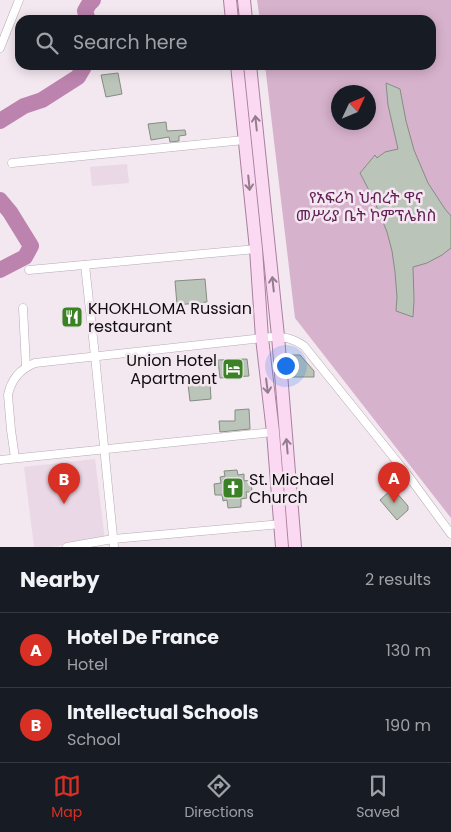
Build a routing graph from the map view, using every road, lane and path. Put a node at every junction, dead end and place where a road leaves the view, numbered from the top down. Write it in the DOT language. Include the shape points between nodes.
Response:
graph roads {
  1 [pos="18,0"];
  2 [pos="230,0"];
  3 [pos="244,0"];
  4 [pos="232,15"];
  5 [pos="246,15"];
  6 [pos="0,48"];
  7 [pos="238,70"];
  8 [pos="250,70"];
  9 [pos="249,148"];
  10 [pos="12,162"];
  11 [pos="256,249"];
  12 [pos="85,265"];
  13 [pos="29,270"];
  14 [pos="22,308"];
  15 [pos="278,336"];
  16 [pos="262,338"];
  17 [pos="95,356"];
  18 [pos="26,366"];
  19 [pos="273,432"];
  20 [pos="104,449"];
  21 [pos="15,458"];
  22 [pos="0,460"];
  23 [pos="281,524"];
  24 [pos="451,534"];
  25 [pos="113,543"];
  26 [pos="67,547"];
  27 [pos="282,547"];
  28 [pos="296,547"];
  1 -- 6 [label="street"];
  2 -- 4 [label="main road"];
  3 -- 5 [label="main road"];
  7 -- 9 [label="main road"];
  9 -- 8 [label="main road, one-way"];
  9 -- 10 [label="street"];
  9 -- 11 [label="main road, one-way"];
  15 -- 9 [label="main road, one-way"];
  11 -- 12 [label="street"];
  11 -- 16 [label="main road"];
  12 -- 13 [label="street"];
  12 -- 17 [label="street"];
  14 -- 18 [label="street"];
  15 -- 16 [label="street"];
  15 -- 24 [label="street" via="304,346"];
  28 -- 15 [label="main road, one-way"];
  16 -- 17 [label="street"];
  16 -- 19 [label="main road, one-way"];
  17 -- 18 [label="street"];
  17 -- 20 [label="street"];
  18 -- 21 [label="street" via="16,376 8,395"];
  19 -- 20 [label="street"];
  19 -- 23 [label="main road"];
  20 -- 21 [label="street"];
  20 -- 25 [label="street"];
  21 -- 22 [label="street"];
  23 -- 25 [label="street"];
  23 -- 27 [label="main road"];
  25 -- 26 [label="street"];
}
